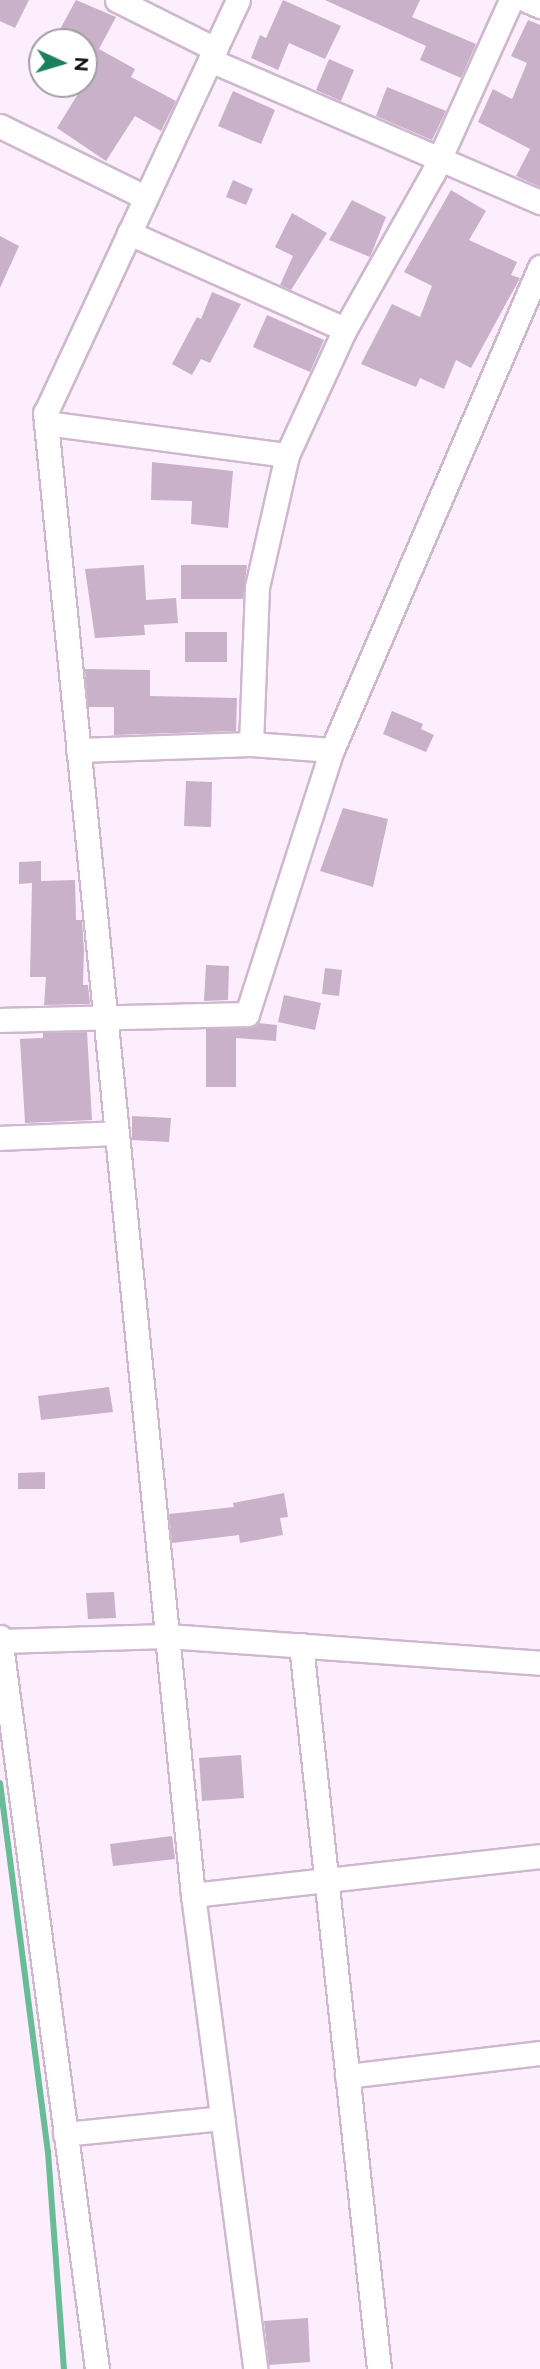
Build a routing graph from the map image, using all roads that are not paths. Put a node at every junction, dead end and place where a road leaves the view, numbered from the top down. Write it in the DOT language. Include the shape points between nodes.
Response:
graph roads {
  1 [pos="117,0"];
  2 [pos="238,0"];
  3 [pos="510,0"];
  4 [pos="526,0"];
  5 [pos="540,6"];
  6 [pos="213,54"];
  7 [pos="0,126"];
  8 [pos="439,160"];
  9 [pos="145,197"];
  10 [pos="540,202"];
  11 [pos="129,233"];
  12 [pos="540,267"];
  13 [pos="345,329"];
  14 [pos="46,423"];
  15 [pos="287,455"];
  16 [pos="251,744"];
  17 [pos="78,750"];
  18 [pos="332,750"];
  19 [pos="105,1017"];
  20 [pos="0,1020"];
  21 [pos="117,1133"];
  22 [pos="0,1138"];
  23 [pos="167,1636"];
  24 [pos="0,1639"];
  25 [pos="301,1645"];
  26 [pos="540,1663"];
  27 [pos="540,1856"];
  28 [pos="326,1877"];
  29 [pos="193,1895"];
  30 [pos="540,2053"];
  31 [pos="347,2076"];
  32 [pos="222,2118"];
  33 [pos="65,2134"];
  34 [pos="97,2369"];
  35 [pos="255,2369"];
  36 [pos="379,2369"];
  1 -- 6 [label="street"];
  2 -- 6 [label="street"];
  3 -- 8 [label="street"];
  4 -- 5 [label="street"];
  6 -- 8 [label="street"];
  6 -- 9 [label="street"];
  7 -- 9 [label="street"];
  8 -- 10 [label="street"];
  8 -- 13 [label="street"];
  9 -- 11 [label="street"];
  11 -- 13 [label="street"];
  11 -- 14 [label="street" via="44,413"];
  12 -- 18 [label="street"];
  13 -- 15 [label="street"];
  14 -- 15 [label="street"];
  14 -- 17 [label="street"];
  15 -- 16 [label="street" via="257,587"];
  16 -- 17 [label="street"];
  16 -- 18 [label="street"];
  17 -- 19 [label="street"];
  18 -- 19 [label="street" via="247,1014"];
  19 -- 20 [label="street"];
  19 -- 21 [label="street"];
  21 -- 22 [label="street"];
  21 -- 23 [label="street"];
  23 -- 24 [label="street"];
  23 -- 25 [label="street"];
  23 -- 29 [label="street"];
  24 -- 33 [label="street"];
  25 -- 26 [label="street"];
  25 -- 28 [label="street"];
  27 -- 28 [label="street"];
  28 -- 29 [label="street"];
  28 -- 31 [label="street"];
  29 -- 32 [label="street"];
  30 -- 31 [label="street"];
  31 -- 36 [label="street"];
  32 -- 33 [label="street"];
  32 -- 35 [label="street"];
  33 -- 34 [label="street"];
}
